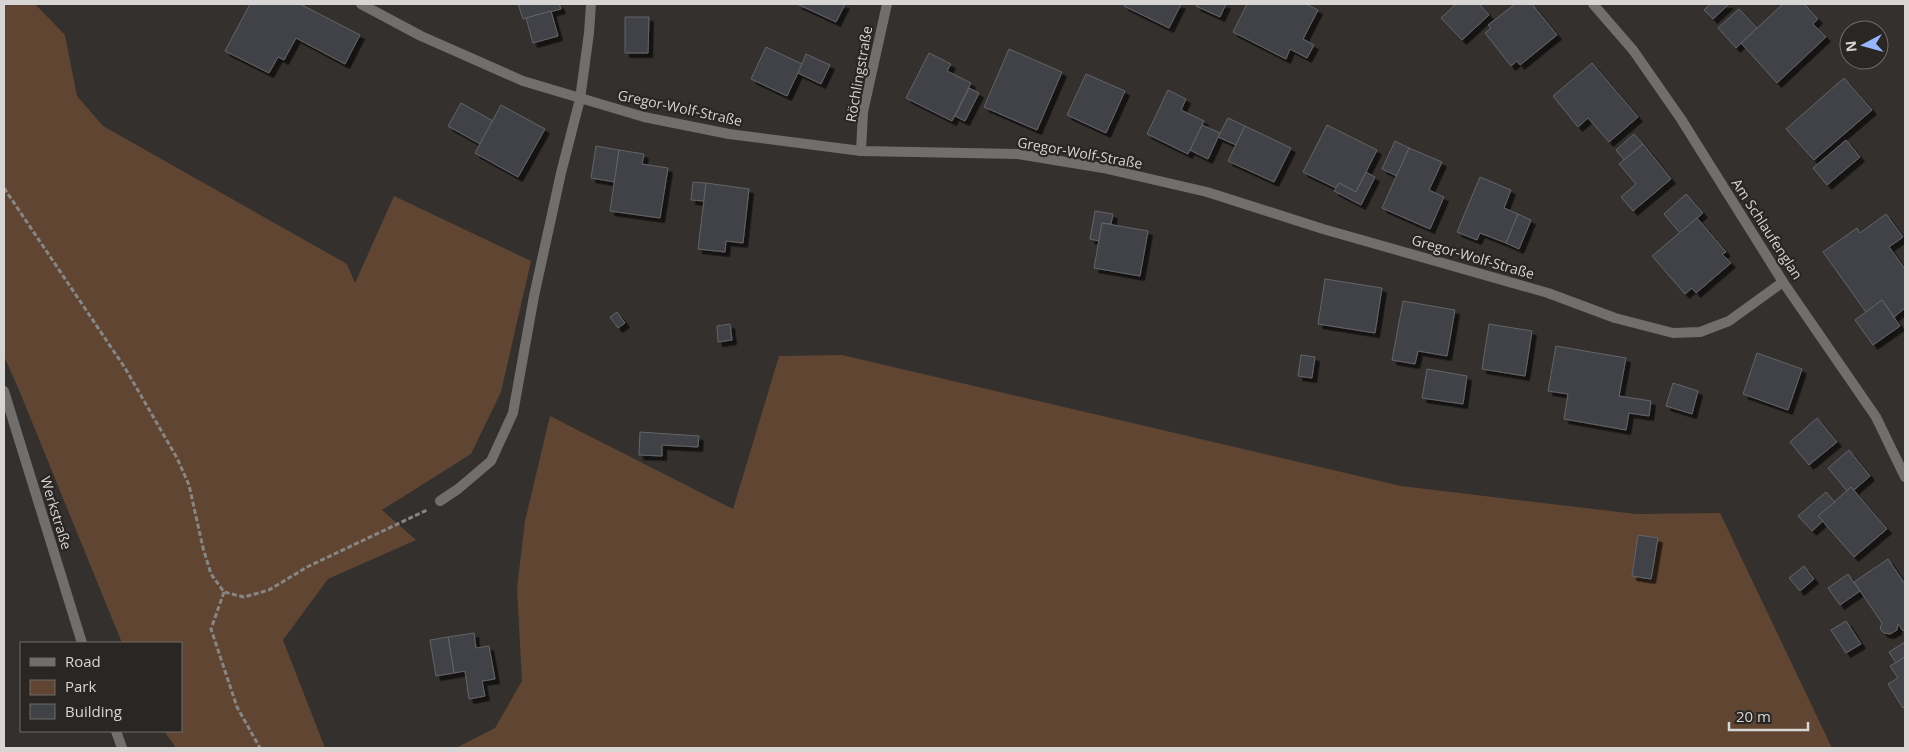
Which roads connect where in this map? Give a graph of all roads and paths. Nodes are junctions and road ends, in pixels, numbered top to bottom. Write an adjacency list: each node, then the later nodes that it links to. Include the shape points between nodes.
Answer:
1 (361, 4): 5 (street, Gregor-Wolf-Straße, via 421,36 523,81)
2 (591, 4): 5 (street)
3 (887, 4): 6 (street, Röchlingstraße, via 863,112)
4 (1593, 4): 8 (street, Am Schlaufenglan, via 1633,50 1681,119)
5 (580, 99): 6 (street, Gregor-Wolf-Straße, via 644,117 729,134); 11 (street, via 534,296 513,414 491,461)
6 (861, 151): 8 (street, Gregor-Wolf-Straße, via 1018,154 1113,170 1207,192 1673,333 1700,332 1729,321)
7 (4, 188): 12 (path, via 125,368 177,458 188,485 211,574)
8 (1784, 282): 10 (street, Am Schlaufenglan, via 1876,417)
9 (4, 391): 13 (street, Werkstraße)
10 (1905, 477)
11 (440, 501): 12 (path, via 423,513 307,567 269,590 244,597)
12 (224, 592): 16 (path, via 211,629 237,708)
13 (82, 642)
14 (116, 732): 15 (street)
15 (122, 748)
16 (260, 748)

